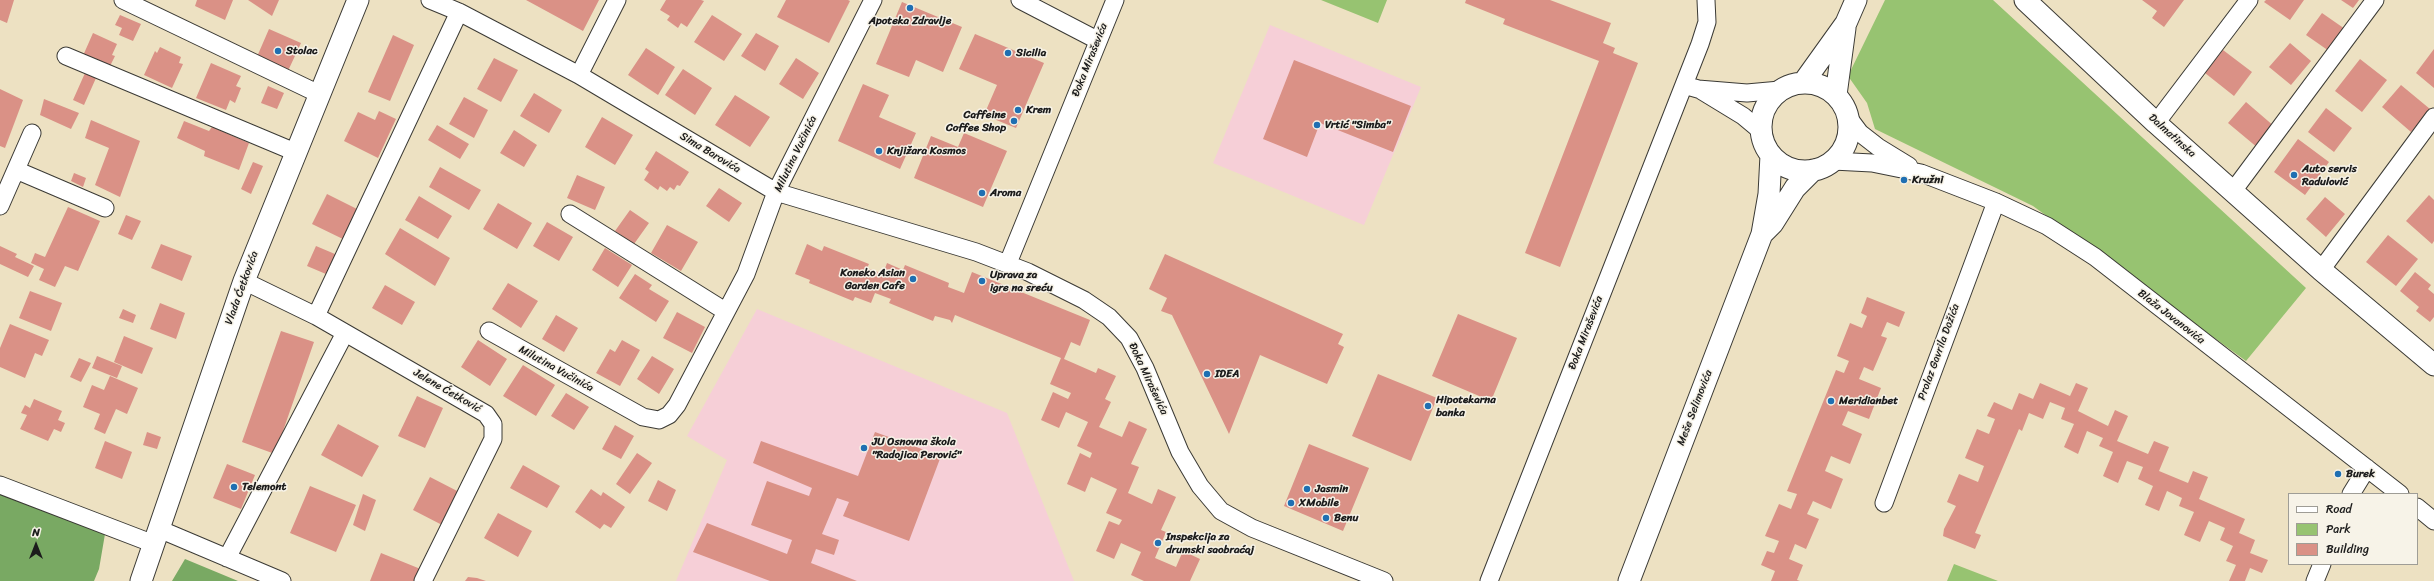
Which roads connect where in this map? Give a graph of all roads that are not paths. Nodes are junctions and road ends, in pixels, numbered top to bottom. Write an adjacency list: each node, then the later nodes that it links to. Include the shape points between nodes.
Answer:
1 (123, 0): 21 (street)
2 (358, 0): 21 (street, Vlada Ćetkovića)
3 (430, 0): 13 (street, Sima Barovića)
4 (617, 0): 17 (street)
5 (873, 0): 35 (street, Milutina Vučinića)
6 (1020, 0): 15 (street)
7 (1115, 0): 15 (street, Đoka Miraševića)
8 (1706, 0): 19 (street, Đoka Miraševića, via 1707,22)
9 (1856, 0): 14 (street)
10 (2025, 0): 25 (street, Dalmatinska)
11 (2249, 0): 25 (street)
12 (2375, 0): 34 (street)
13 (459, 12): 17 (street, Sima Barovića); 45 (street)
14 (1846, 23): 18 (street); 22 (street)
15 (1097, 40): 41 (street, Đoka Miraševića)
16 (66, 56): 28 (street)
17 (579, 75): 35 (street, Sima Barovića)
18 (1803, 83): 20 (street); 22 (street, via 1815,84)
19 (1691, 87): 20 (street, via 1747,93); 26 (street, via 1743,116); 63 (street, Đoka Miraševića)
20 (1780, 90): 26 (street, via 1765,108 1761,119)
21 (318, 94): 28 (street, Vlada Ćetkovića)
22 (1836, 95): 23 (street, via 1844,105)
23 (1848, 117): 30 (street, via 1846,143); 33 (street, Blaža Jovanovića, via 1860,132 1878,147)
24 (2434, 117): 42 (street)
25 (2156, 122): 34 (street, Dalmatinska)
26 (1761, 131): 29 (street)
27 (32, 133): 31 (street)
28 (295, 152): 43 (street, Vlada Ćetkovića)
29 (1771, 155): 32 (street, via 1790,168); 40 (street, Meše Selimovića, via 1769,194)
30 (1833, 161): 32 (street); 33 (street, Blaža Jovanovića, via 1872,163)
31 (16, 170): 37 (street); 38 (street)
32 (1812, 170): 40 (street, Meše Selimovića, via 1795,188 1773,223)
33 (1922, 173): 36 (street, Blaža Jovanovića)
34 (2233, 190): 42 (street, Dalmatinska)
35 (776, 192): 41 (street, Sima Barovića); 44 (street, Milutina Vučinića, via 746,274)
36 (1996, 202): 49 (street, Blaža Jovanovića, via 2047,226 2095,257); 53 (street, Prolaz Gavrila Dožića)
37 (0, 206)
38 (104, 208)
39 (570, 214): 44 (street)
40 (1762, 234): 64 (street, Meše Selimovića)
41 (1008, 264): 62 (street, Đoka Miraševića, via 1084,300 1109,317 1129,338 1145,368 1180,452 1200,486 1221,511 1252,528)
42 (2321, 270): 48 (street, Dalmatinska)
43 (244, 281): 45 (street, Jelene Ćetković); 56 (street, Vlada Ćetkovića)
44 (725, 310): 46 (street, Milutina Vučinića, via 677,405 669,415 659,420 643,417)
45 (316, 316): 47 (street, Jelene Ćetković)
46 (489, 331)
47 (345, 333): 57 (street); 61 (street, Jelene Ćetković, via 486,414 493,424 493,439)
48 (2431, 357)
49 (2367, 468): 51 (street); 52 (street, Blaža Jovanovića)
50 (0, 485): 56 (street)
51 (2352, 493)
52 (2399, 493)
53 (1884, 503)
54 (2418, 508): 55 (street)
55 (2434, 521)
56 (157, 536): 57 (street); 59 (street, Vlada Ćetkovića)
57 (227, 558): 60 (street)
58 (2322, 565): 65 (street)
59 (141, 581)
60 (282, 581)
61 (423, 581)
62 (1384, 581)
63 (1489, 581)
64 (1628, 581)
65 (2315, 581)

